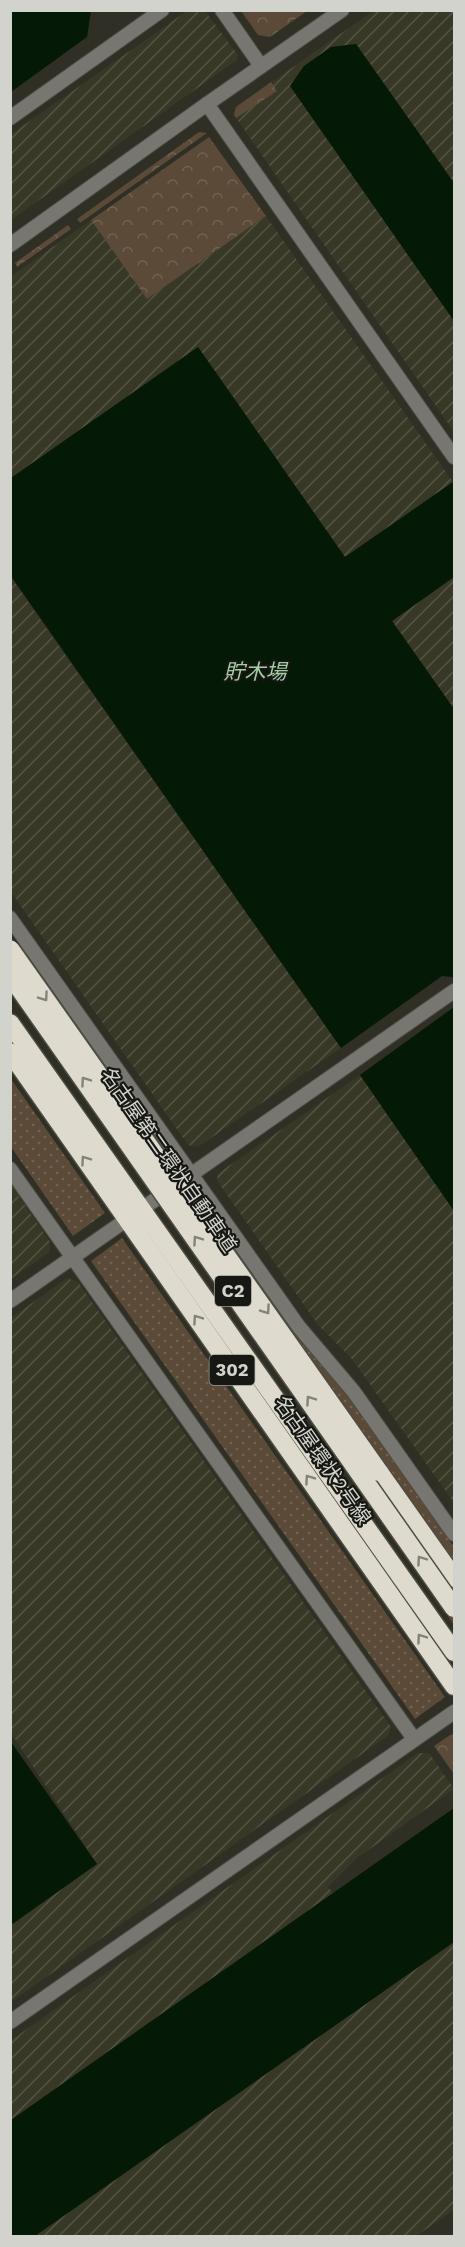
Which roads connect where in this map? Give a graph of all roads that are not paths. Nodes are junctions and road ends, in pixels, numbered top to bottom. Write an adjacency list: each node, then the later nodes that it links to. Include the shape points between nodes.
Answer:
1 (162, 10): 6 (street)
2 (222, 10): 4 (street)
3 (342, 10): 4 (street)
4 (261, 66): 5 (street)
5 (207, 104): 7 (street); 8 (street)
6 (10, 118)
7 (10, 245)
8 (454, 457)
9 (10, 918): 16 (street)
10 (10, 949): 20 (highway, 名古屋第二環状自動車道 / C2, one-way to 20, bridge)
11 (10, 975): 24 (highway, 名古屋第二環状自動車道 / C2, one-way to 11, bridge)
12 (449, 994): 16 (street)
13 (10, 1023): 17 (highway, 名古屋環状2号線 / 302)
14 (10, 1052): 17 (highway, 名古屋環状2号線 / 302, one-way to 14)
15 (10, 1169): 18 (street)
16 (190, 1174): 17 (street); 21 (street, via 299,1327 354,1392)
17 (134, 1214): 18 (street); 25 (highway, 名古屋環状2号線 / 302); 26 (highway, 名古屋環状2号線 / 302, one-way to 17)
18 (72, 1257): 19 (street); 28 (street)
19 (10, 1301)
20 (379, 1472): 22 (highway); 23 (highway)
21 (454, 1534)
22 (454, 1558)
23 (454, 1578)
24 (454, 1608)
25 (454, 1652)
26 (454, 1686)
27 (454, 1712): 28 (street)
28 (414, 1739): 29 (street)
29 (10, 2022)

